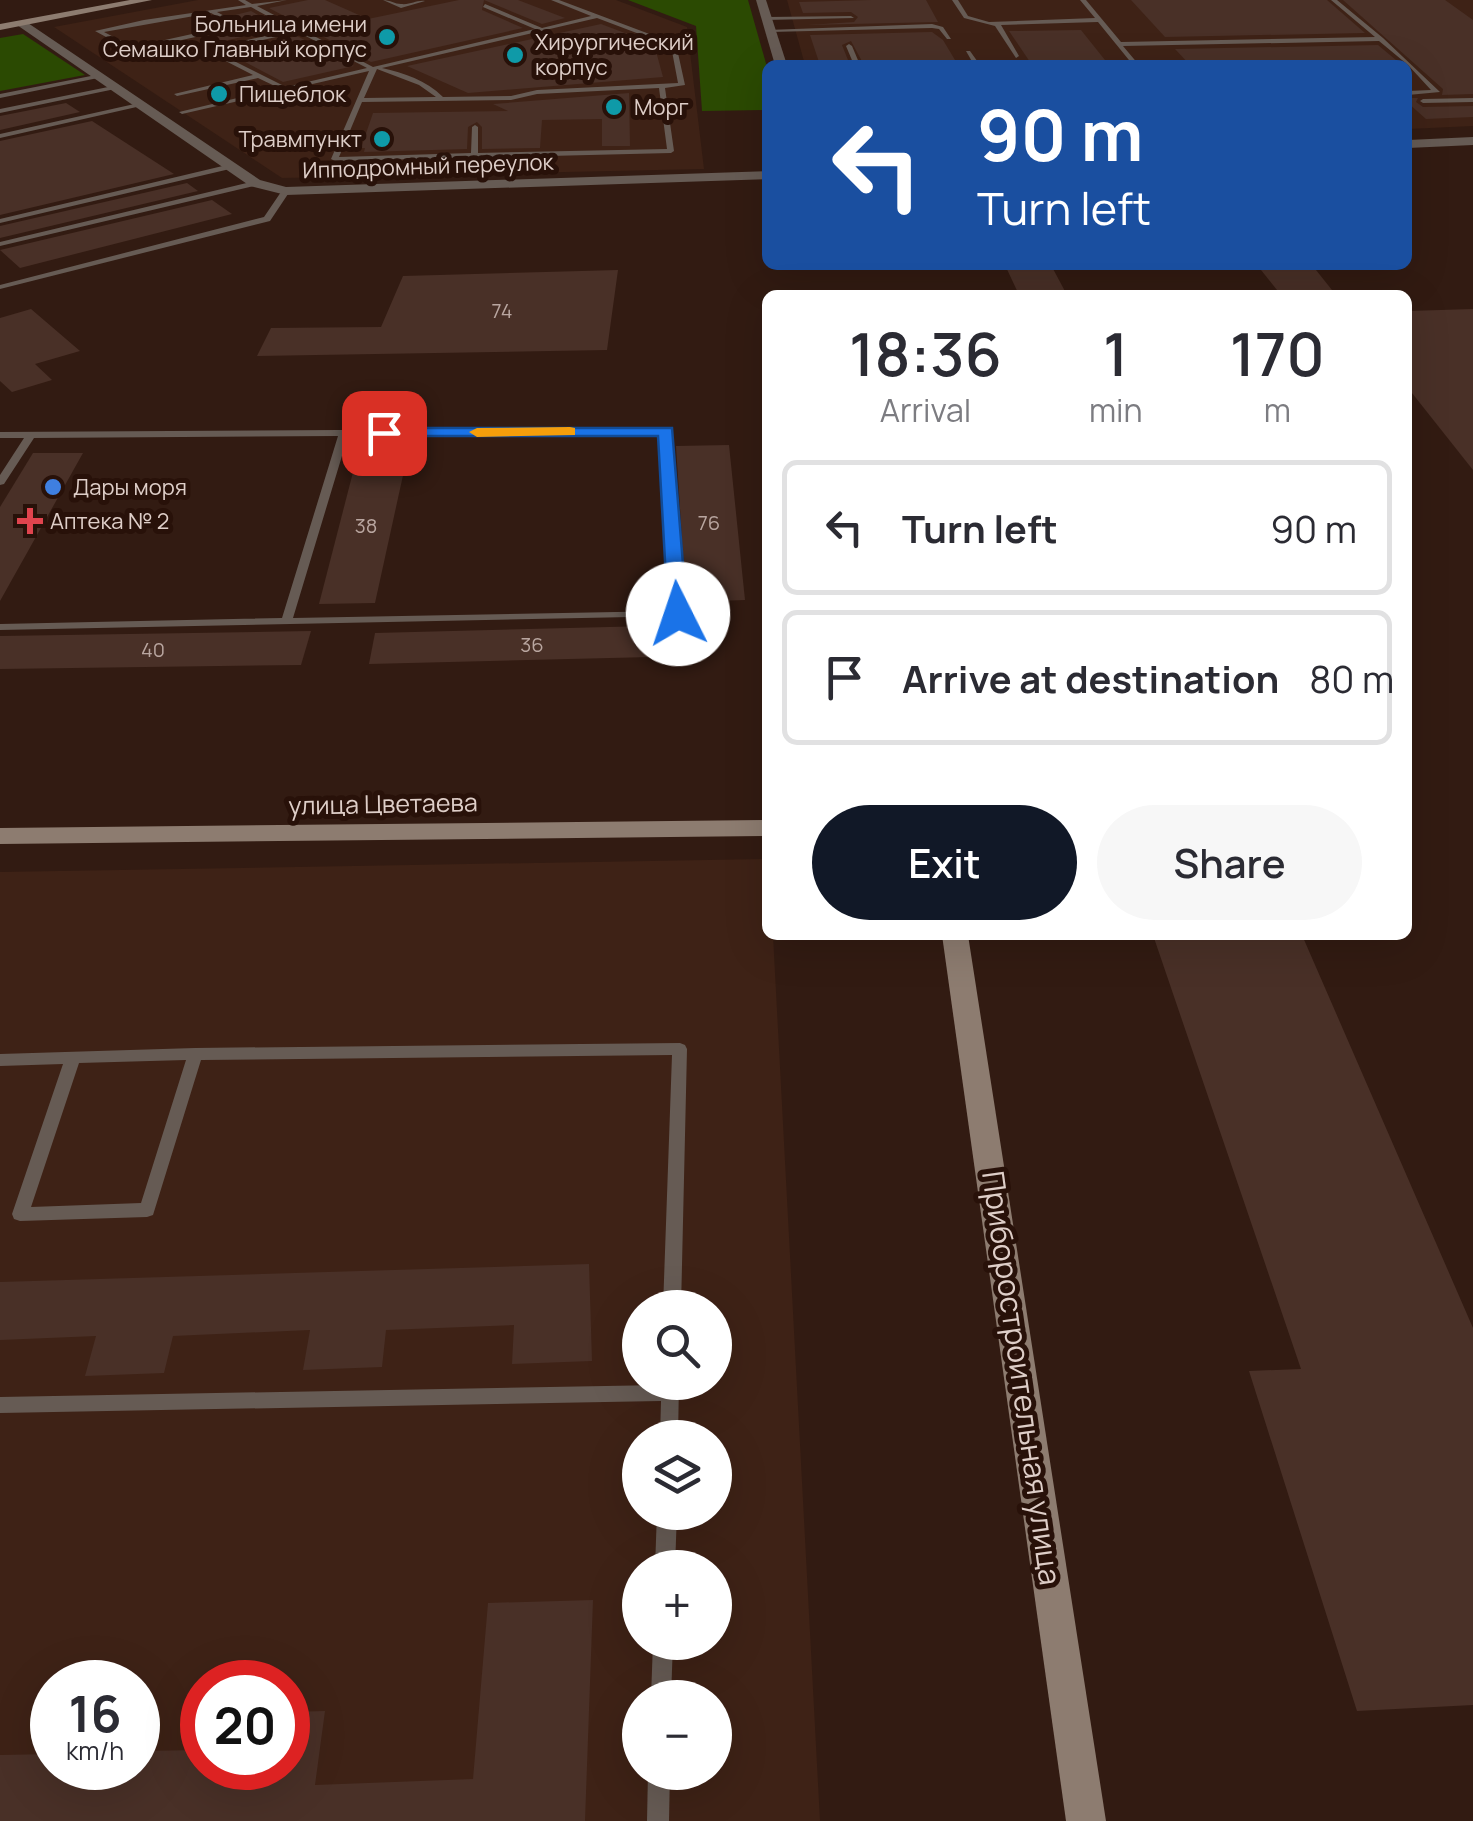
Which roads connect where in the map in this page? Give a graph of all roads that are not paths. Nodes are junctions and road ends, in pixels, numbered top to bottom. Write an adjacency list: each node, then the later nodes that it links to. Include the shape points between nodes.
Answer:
1 (100, 0): 12 (lane)
2 (147, 0): 12 (main road)
3 (241, 0): 13 (lane)
4 (284, 0): 13 (lane)
5 (386, 0): 6 (lane, via 400,6)
6 (419, 0)
7 (554, 0): 16 (lane)
8 (761, 0): 20 (street)
9 (956, 0): 21 (lane, via 966,17)
10 (1083, 0): 18 (lane)
11 (1334, 0): 26 (lane)
12 (114, 6): 19 (main road)
13 (252, 6): 15 (lane); 23 (lane)
14 (485, 6): 24 (lane)
15 (214, 13): 15 (lane, via 192,12 98,31 132,49 239,26)
16 (600, 16): 24 (lane); 41 (lane, via 674,45 682,85)
17 (852, 18): 20 (lane)
18 (1100, 20): 21 (lane); 27 (lane)
19 (21, 23): 22 (main road); 38 (street, Ипподромный переулок)
20 (768, 24): 25 (lane, via 932,26); 31 (street)
21 (997, 24): 30 (lane)
22 (0, 27)
23 (299, 30): 37 (lane); 39 (lane, via 208,50)
24 (540, 30): 37 (lane)
25 (949, 38)
26 (1381, 39): 27 (lane); 35 (lane)
27 (1119, 44): 34 (lane)
28 (849, 46): 32 (lane)
29 (968, 52): 33 (lane)
30 (1016, 56)
31 (779, 60)
32 (855, 60)
33 (974, 60)
34 (1132, 60)
35 (1404, 60)
36 (1412, 68): 43 (lane, via 1438,92)
37 (373, 69): 42 (lane); 46 (lane, via 398,73); 47 (lane)
38 (96, 76): 40 (street, Ипподромный переулок); 45 (lane)
39 (257, 76): 42 (lane); 44 (lane)
40 (113, 88): 50 (street, Ипподромный переулок); 51 (lane)
41 (662, 88): 46 (lane); 57 (lane, via 671,151)
42 (285, 89): 52 (lane)
43 (1412, 93)
44 (177, 94)
45 (0, 96)
46 (441, 99): 47 (lane)
47 (360, 100): 57 (lane, via 335,160)
48 (1473, 100): 49 (lane)
49 (1412, 102)
50 (140, 106): 54 (lane); 58 (street, Ипподромный переулок)
51 (0, 111)
52 (182, 112)
53 (475, 127): 57 (lane)
54 (0, 136)
55 (1473, 141): 56 (street)
56 (1412, 144)
57 (474, 155)
58 (230, 166): 60 (street, Ипподромный переулок); 62 (lane)
59 (762, 175): 61 (street, Ипподромный переулок)
60 (255, 183): 61 (street, Ипподромный переулок); 63 (lane)
61 (286, 191): 64 (lane, via 267,219)
62 (0, 222)
63 (0, 244)
64 (0, 286)
65 (344, 433): 67 (lane); 69 (lane); 69 (lane, via 666,431 678,614)
66 (0, 435): 67 (lane)
67 (31, 435): 68 (lane)
68 (0, 482)
69 (286, 622): 70 (lane)
70 (0, 628)
71 (762, 828): 72 (main road, улица Цветаева)
72 (0, 836)
73 (956, 940): 82 (main road, Приборостроительная улица)
74 (195, 1054): 75 (lane); 75 (lane, via 147,1210 20,1214); 77 (lane, via 680,1049)
75 (73, 1058): 76 (lane)
76 (0, 1060)
77 (673, 1290)
78 (622, 1389): 79 (lane)
79 (0, 1405)
80 (659, 1790): 81 (lane)
81 (658, 1821)
82 (1086, 1821)

